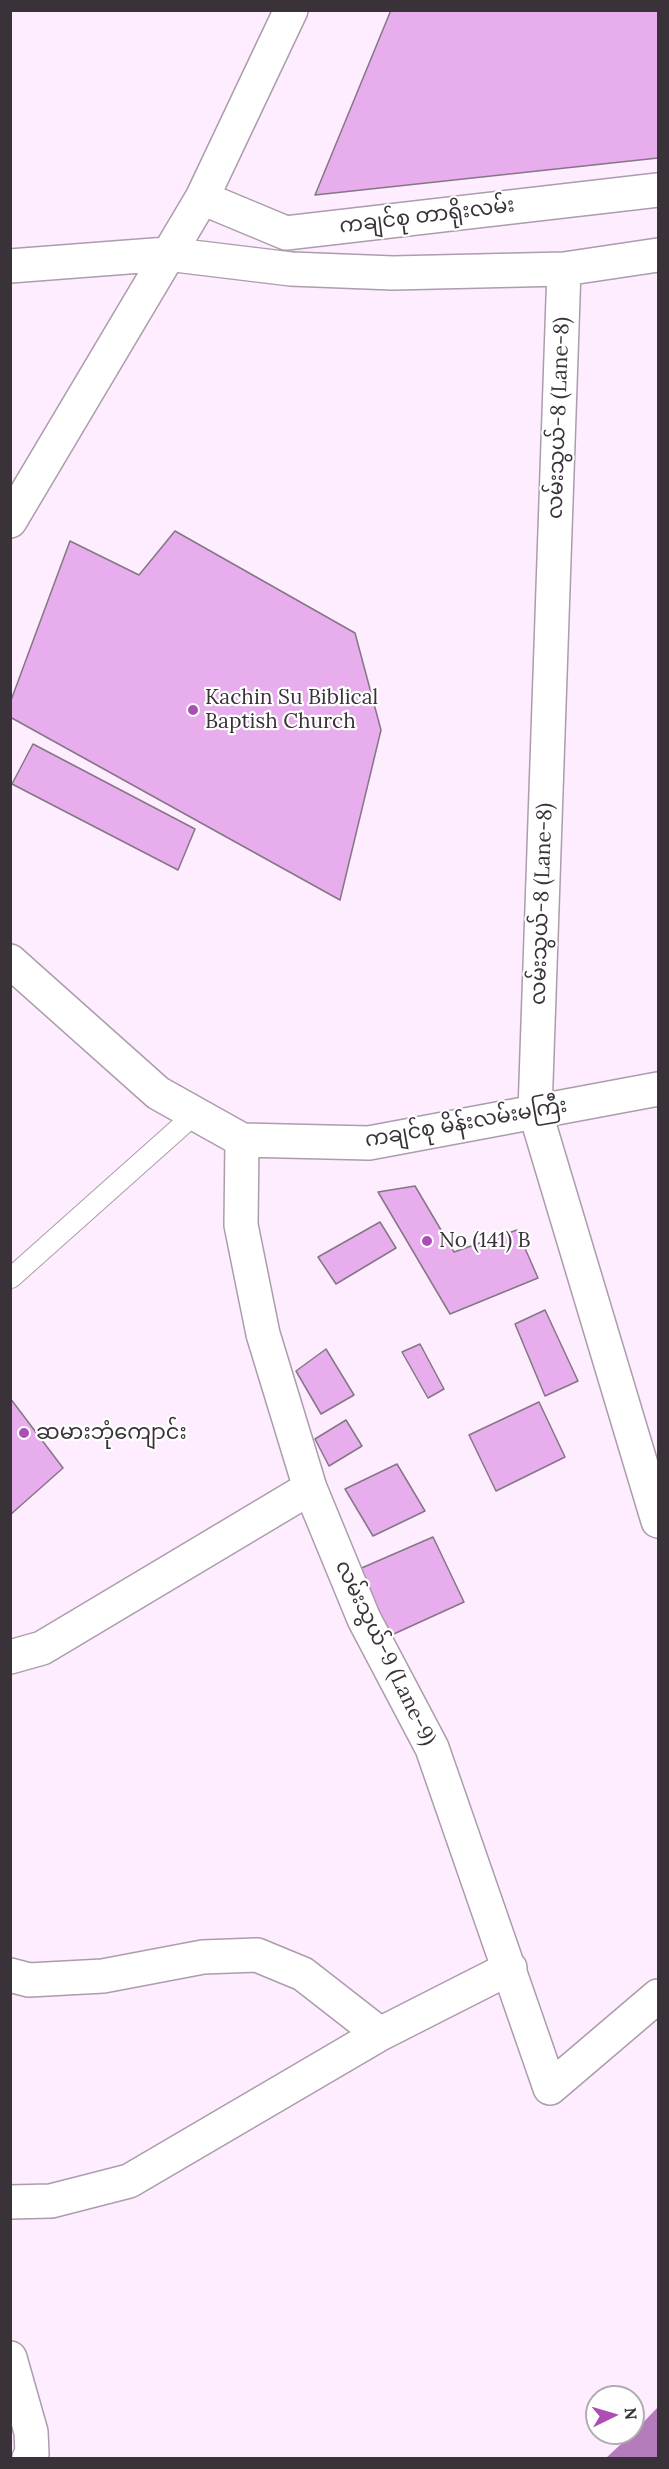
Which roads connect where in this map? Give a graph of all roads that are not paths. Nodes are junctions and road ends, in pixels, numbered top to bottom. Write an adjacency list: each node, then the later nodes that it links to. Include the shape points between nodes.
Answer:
1 (291, 10): 3 (street)
2 (658, 190): 3 (street, ကချင်စု တာရိုးလမ်း, via 286,233)
3 (202, 198): 4 (street)
4 (167, 254): 6 (street); 7 (street, via 291,269 393,273); 8 (street)
5 (658, 255): 7 (street)
6 (10, 266)
7 (564, 269): 11 (street, လမ်းသွယ်-8 (Lane-8))
8 (10, 522)
9 (10, 961): 12 (street, ကချင်စု မိန်းလမ်းမကြီး, via 158,1093)
10 (658, 1089): 11 (street, ကချင်စု မိန်းလမ်းမကြီး)
11 (535, 1111): 13 (street, ကချင်စု မိန်းလမ်းမကြီး, via 369,1143); 16 (street, လမ်းသွယ်-8 (Lane-8))
12 (195, 1114): 13 (street, ကချင်စု မိန်းလမ်းမကြီး); 14 (lane)
13 (242, 1140): 15 (street, လမ်းသွယ်-9 (Lane-9), via 241,1225 263,1334)
14 (11, 1278)
15 (310, 1488): 17 (street, via 42,1648); 18 (street, လမ်းသွယ်-9 (Lane-9), via 364,1619 432,1748)
16 (658, 1521)
17 (10, 1657)
18 (510, 1968): 20 (street, လမ်းသွယ်-9 (Lane-9), via 550,2088); 21 (street)
19 (10, 1975): 21 (street, via 29,1980 103,1976 203,1957 257,1955 303,1974)
20 (658, 1996)
21 (380, 2034): 22 (street, via 129,2181 51,2201)
22 (10, 2202)
23 (10, 2358): 24 (street, via 31,2432)
24 (29, 2458)

